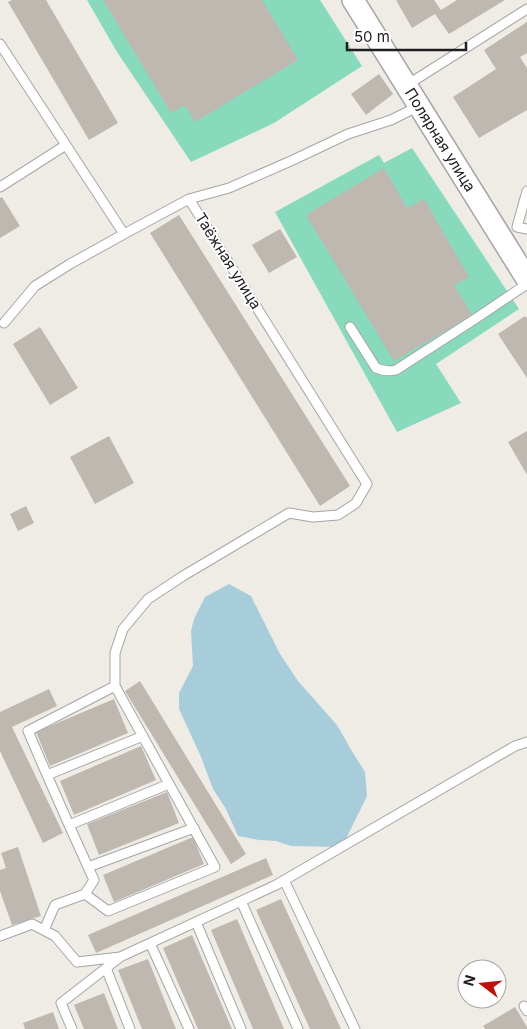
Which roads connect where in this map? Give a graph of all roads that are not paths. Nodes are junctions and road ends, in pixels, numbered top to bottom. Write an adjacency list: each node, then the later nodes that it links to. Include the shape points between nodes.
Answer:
1 (353, 0): 4 (street, Полярная улица)
2 (527, 9): 4 (lane)
3 (0, 44): 6 (lane)
4 (406, 85): 5 (street, Полярная улица)
5 (419, 106): 9 (lane, Таёжная улица, via 229,188); 11 (street, Полярная улица)
6 (66, 146): 7 (lane); 12 (lane)
7 (0, 187)
8 (527, 191): 11 (lane)
9 (189, 199): 12 (lane); 17 (lane, Таёжная улица, via 367,484 356,503 338,515 313,517 289,513 148,599 123,629 115,653)
10 (527, 229): 11 (lane)
11 (509, 233): 13 (street, Полярная улица)
12 (124, 234): 15 (lane, via 35,286)
13 (527, 280)
14 (527, 284): 16 (lane, via 396,370 376,368)
15 (4, 323)
16 (350, 326)
17 (116, 686): 18 (lane); 20 (lane, via 28,731)
18 (143, 736): 20 (lane); 21 (lane)
19 (527, 742): 25 (lane)
20 (47, 775): 22 (lane)
21 (169, 784): 22 (lane); 23 (lane)
22 (69, 824): 24 (lane)
23 (194, 828): 24 (lane); 26 (lane, via 215,867 108,911)
24 (88, 867): 26 (lane, via 94,880)
25 (284, 880): 27 (lane); 39 (lane)
26 (85, 894): 29 (lane, via 55,905)
27 (241, 901): 28 (lane); 38 (lane)
28 (196, 922): 31 (lane); 37 (lane)
29 (44, 930): 30 (lane, via 32,924); 32 (lane, via 55,936 77,962)
30 (0, 936)
31 (150, 943): 32 (lane); 36 (lane)
32 (120, 957): 33 (lane)
33 (106, 968): 34 (lane, via 61,1003); 35 (lane)
34 (72, 1029)
35 (130, 1029)
36 (189, 1029)
37 (241, 1029)
38 (298, 1029)
39 (355, 1029)

